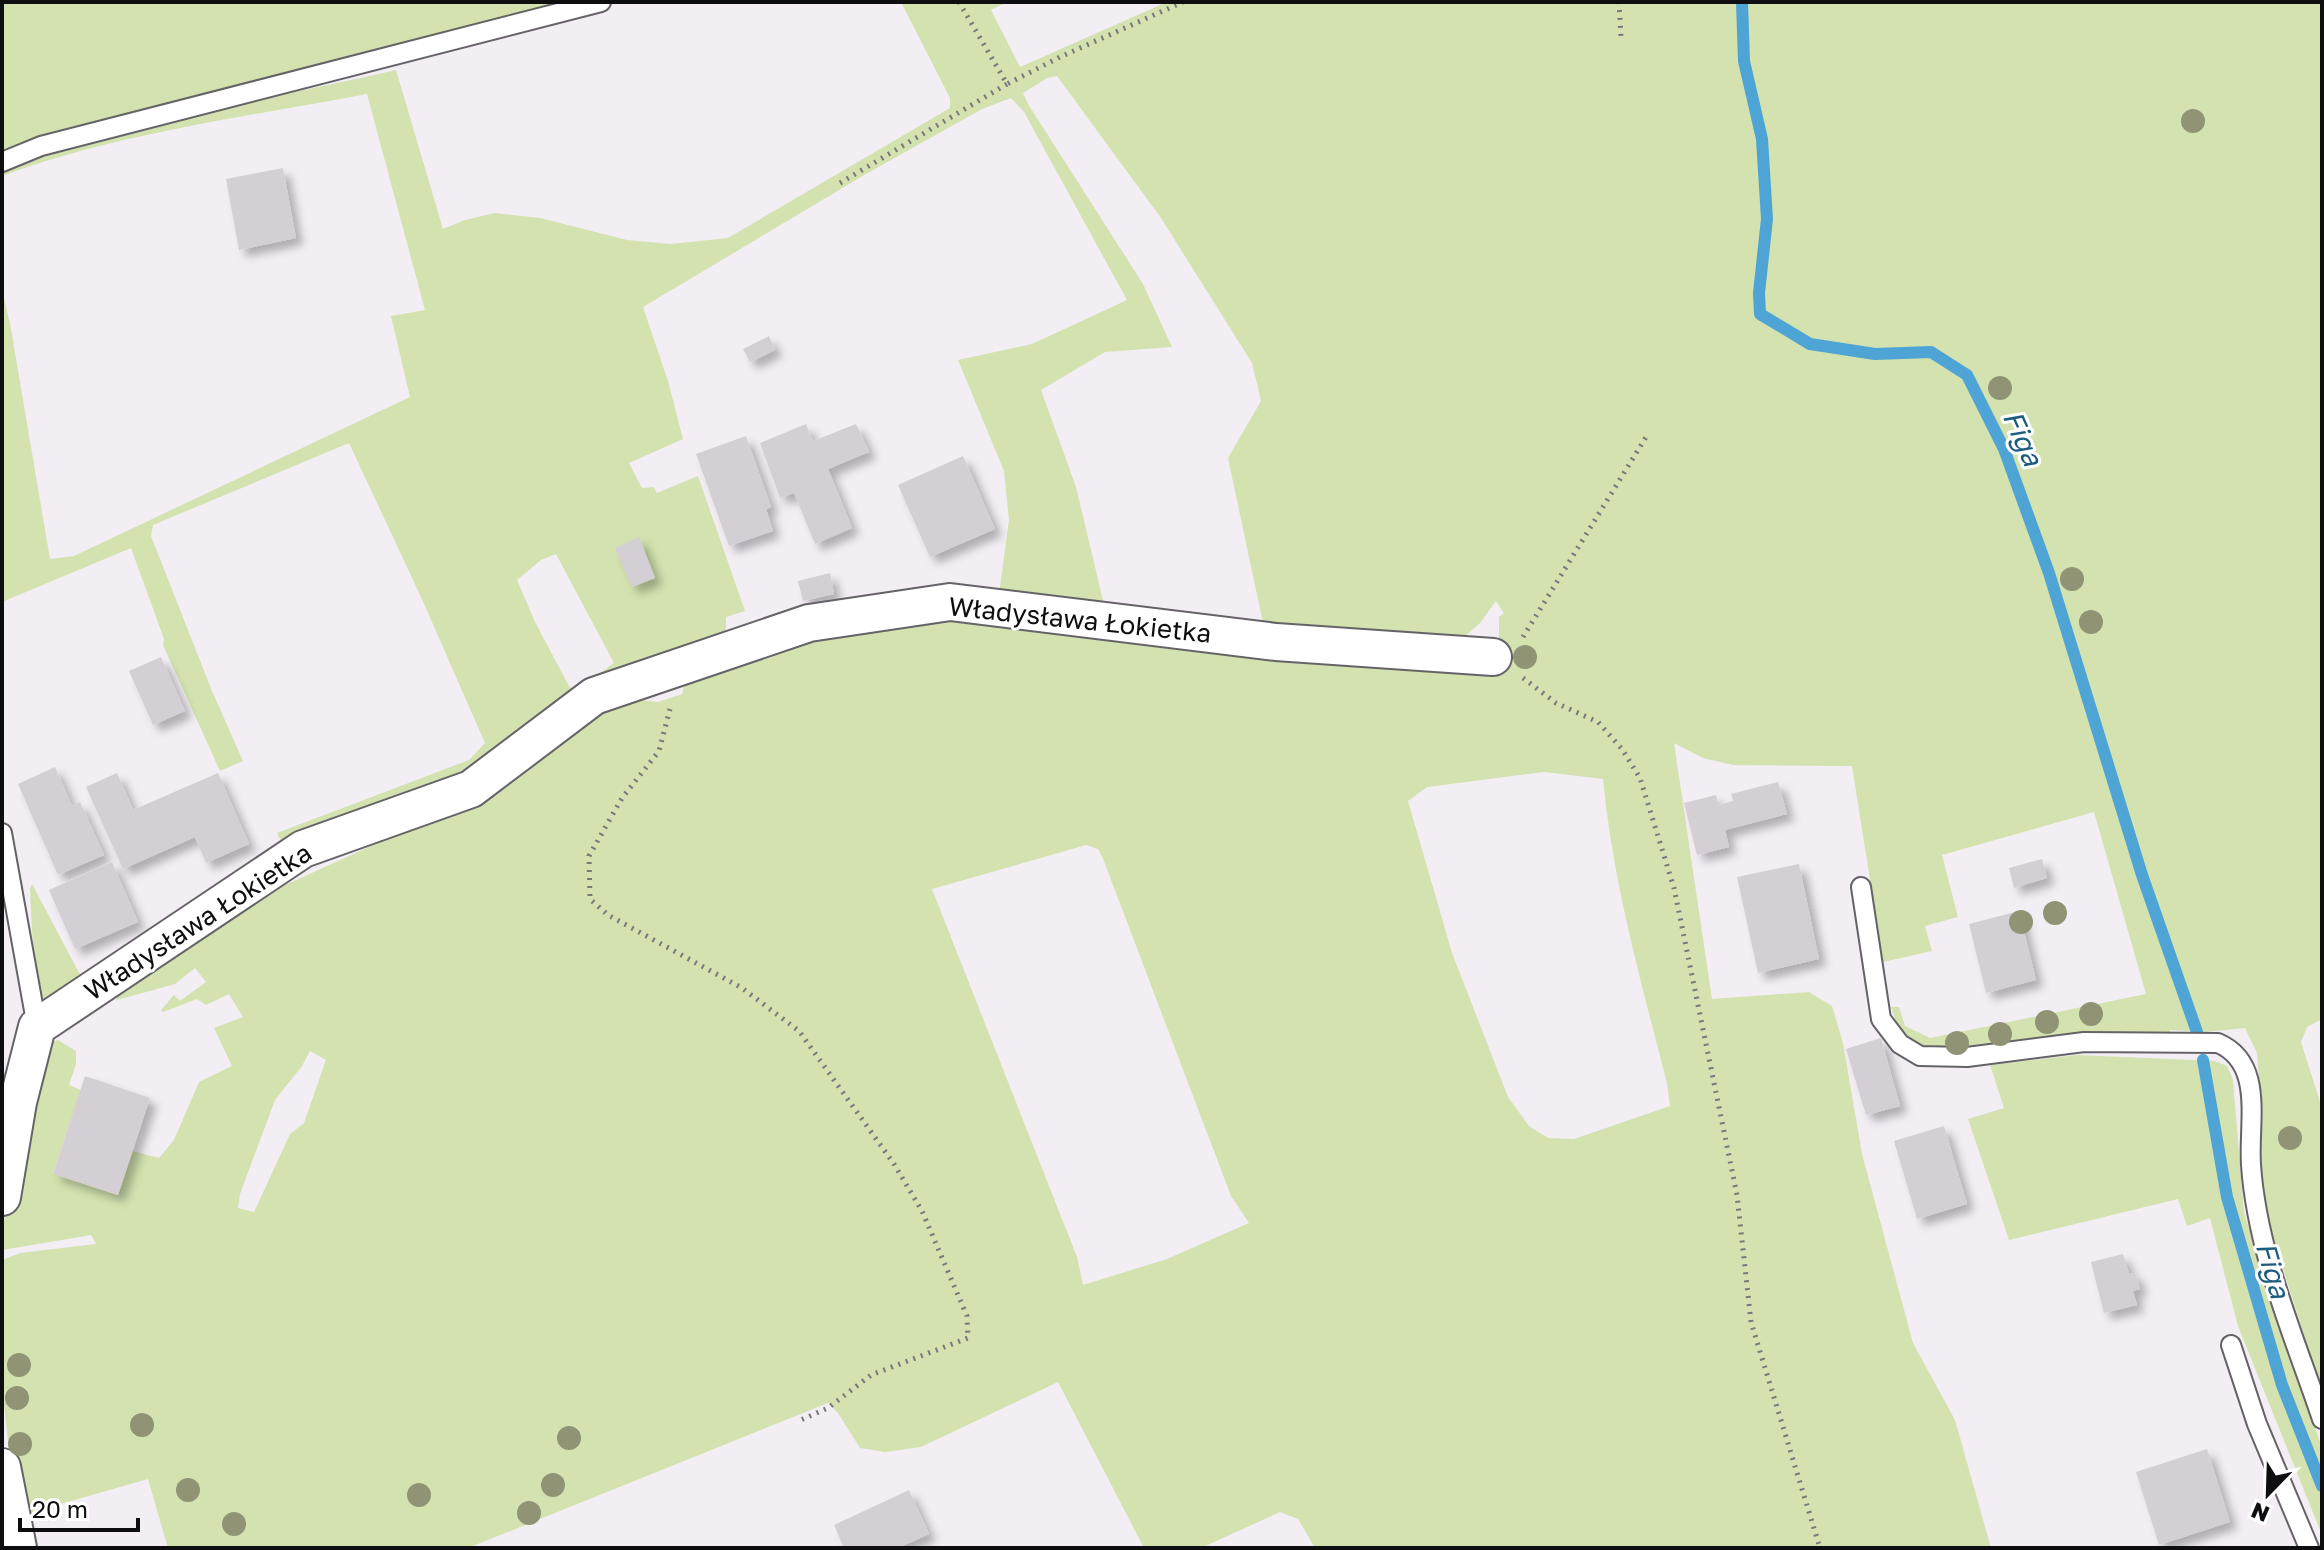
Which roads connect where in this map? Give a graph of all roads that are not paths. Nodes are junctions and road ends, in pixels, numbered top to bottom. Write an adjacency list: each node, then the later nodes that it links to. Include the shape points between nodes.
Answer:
1 (601, 2): 2 (lane, via 41,146)
2 (2, 162)
3 (1493, 657): 6 (street, Władysława Łokietka, via 1276,642 950,602 809,623 594,696 471,789 303,849)
4 (2, 833): 6 (lane)
5 (1861, 887): 9 (lane, via 1881,1019 1900,1044 1920,1056 1967,1057 2084,1042 2218,1043 2243,1063 2250,1078 2258,1226)
6 (37, 1027): 7 (street)
7 (2, 1197)
8 (2231, 1345): 12 (lane, via 2257,1424)
9 (2322, 1419)
10 (2, 1467): 11 (street)
11 (18, 1548)
12 (2309, 1548)

